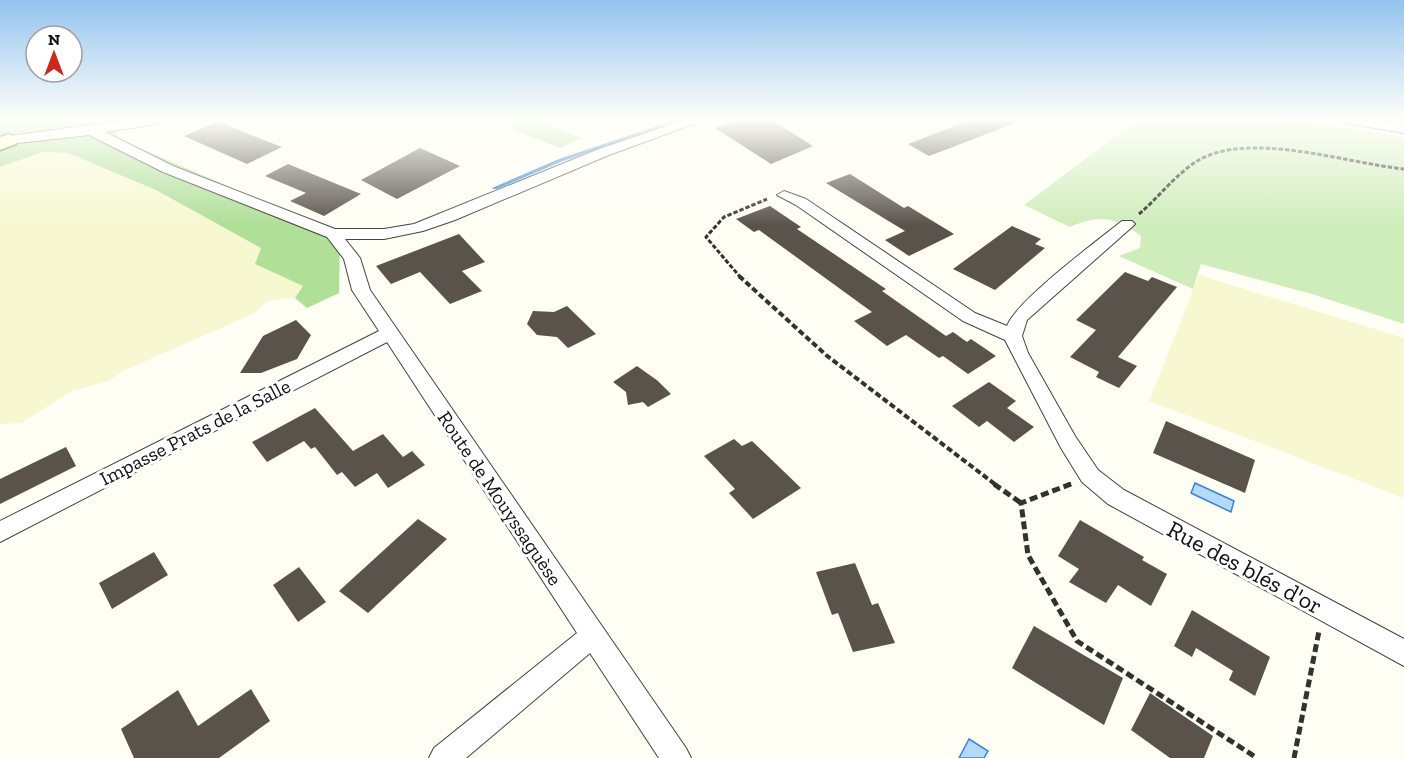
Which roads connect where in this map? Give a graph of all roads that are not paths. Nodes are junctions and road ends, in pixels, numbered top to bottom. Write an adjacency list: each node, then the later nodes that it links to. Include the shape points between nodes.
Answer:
1 (139, 154): 5 (street)
2 (598, 154): 6 (street, via 450,217)
3 (784, 195): 9 (street, via 801,202 969,317)
4 (1127, 224): 9 (street, via 1019,318)
5 (333, 234): 6 (street); 7 (street, Route de Mouyssaguèse)
6 (384, 234): 7 (street)
7 (352, 258): 8 (street, Route de Mouyssaguèse, via 361,290)
8 (390, 333): 10 (street, Impasse Prats de la Salle); 11 (street, Route de Mouyssaguèse)
9 (1013, 336): 12 (street, Rue des blés d'or, via 1090,476 1116,497)
10 (0, 532)
11 (592, 637): 13 (street); 14 (street, Route de Mouyssaguèse)
12 (1404, 653)
13 (444, 758)
14 (676, 758)

